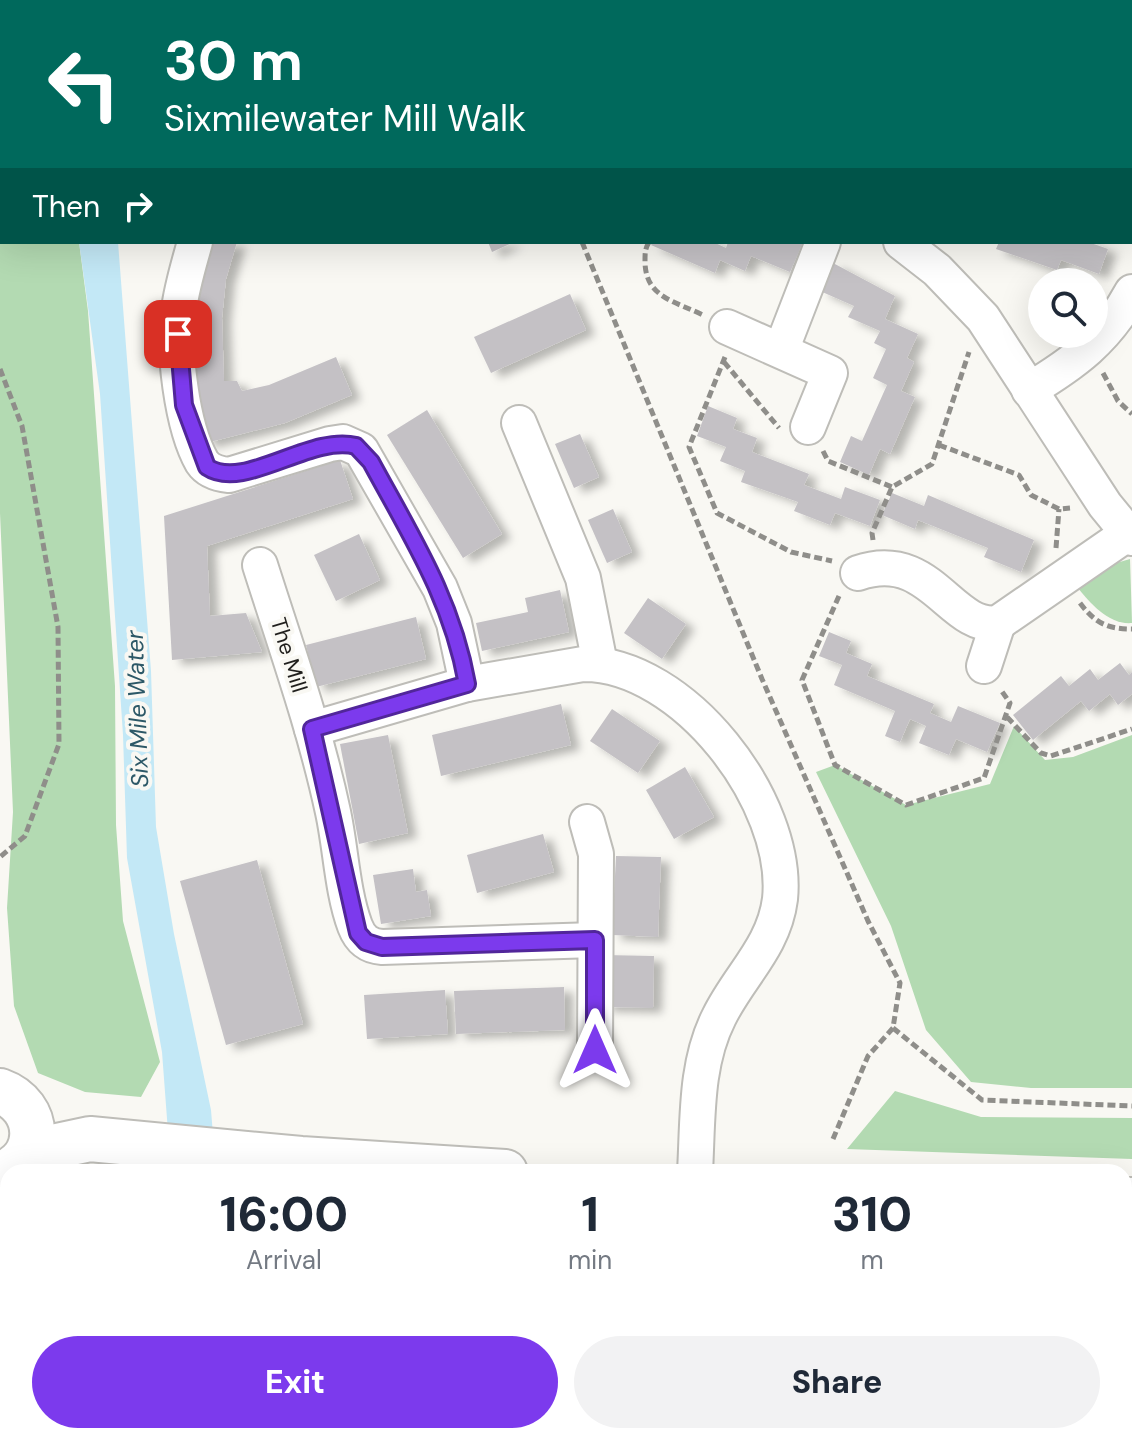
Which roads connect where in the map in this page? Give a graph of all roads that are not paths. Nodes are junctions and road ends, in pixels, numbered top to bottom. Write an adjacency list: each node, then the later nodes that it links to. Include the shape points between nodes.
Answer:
1 (195, 244): 16 (street, via 178,311 179,358 184,405 202,461 229,475 330,444 343,442 361,450 440,588 454,623)
2 (822, 244): 6 (street)
3 (904, 244): 7 (street, via 983,318)
4 (1132, 292): 7 (street, via 1090,350)
5 (727, 327): 6 (street)
6 (782, 348): 9 (street, via 830,373)
7 (1029, 390): 10 (street)
8 (519, 423): 14 (street, via 583,578)
9 (808, 427)
10 (1130, 536): 13 (street)
11 (260, 565): 17 (street, The Mill)
12 (868, 570): 13 (street, via 932,585 979,624)
13 (998, 623): 15 (street)
14 (600, 664): 16 (street); 24 (street, via 665,690 704,724 750,785 778,856 780,898 774,924 761,954 719,1017 705,1055)
15 (984, 666)
16 (467, 684): 17 (street)
17 (312, 729): 19 (street, The Mill, via 358,933 366,942 382,947)
18 (587, 822): 19 (street, via 596,854)
19 (595, 940): 20 (street)
20 (595, 1050)
21 (13, 1136): 22 (main road); 23 (main road)
22 (8, 1164)
23 (379, 1164)
24 (696, 1164)

